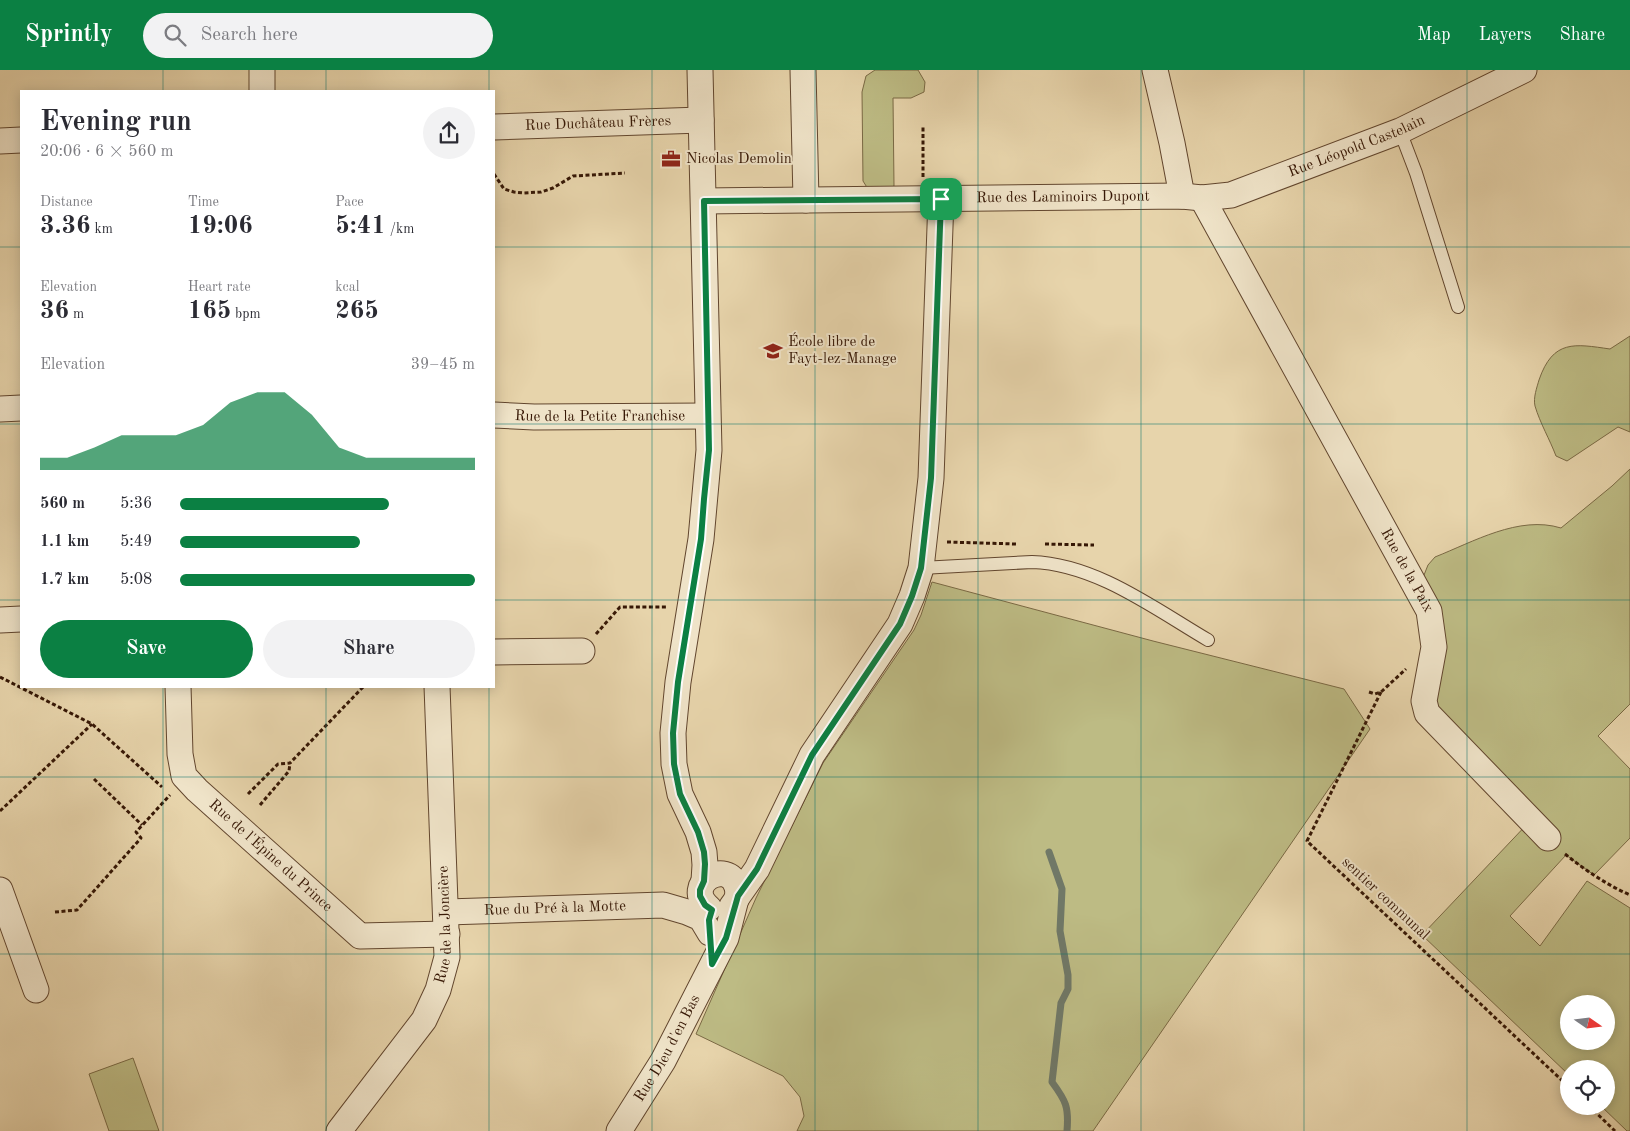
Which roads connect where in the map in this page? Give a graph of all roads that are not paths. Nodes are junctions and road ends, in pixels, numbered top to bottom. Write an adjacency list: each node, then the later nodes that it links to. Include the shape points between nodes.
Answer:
1 (262, 70): 6 (street)
2 (700, 70): 7 (street)
3 (803, 70): 14 (street)
4 (1155, 70): 12 (street, Rue de la Paix, via 1172,143)
5 (1524, 70): 9 (street, Rue Léopold Castelain)
6 (262, 90)
7 (701, 120): 8 (street, Rue Duchâteau Frères); 15 (street)
8 (495, 127)
9 (1400, 132): 12 (street, Rue Léopold Castelain, via 1231,194); 16 (lane, via 1416,172)
10 (0, 140): 11 (street)
11 (20, 140)
12 (1192, 197): 13 (street, Rue des Laminoirs Dupont); 29 (street, Rue de la Paix, via 1429,611 1434,647 1424,701 1427,713)
13 (932, 199): 14 (street, Rue des Laminoirs Dupont); 21 (street, via 931,478)
14 (806, 200): 15 (street, Rue des Laminoirs Dupont)
15 (704, 201): 20 (street)
16 (1458, 307)
17 (20, 408): 18 (street)
18 (0, 409)
19 (495, 415): 20 (street, Rue de la Petite Franchise)
20 (707, 416): 32 (street, via 709,450 701,539 673,733 674,764 680,794 698,832)
21 (921, 568): 24 (lane, via 1032,562 1065,566 1092,574 1120,588); 30 (street, via 900,624 812,755)
22 (20, 619): 23 (street)
23 (0, 620)
24 (1208, 640)
25 (582, 651): 26 (street)
26 (495, 652)
27 (178, 688): 33 (street, Rue de l'Épine du Prince, via 180,754 184,776 360,936)
28 (437, 688): 33 (street, Rue de la Joncière)
29 (1548, 838)
30 (766, 849): 32 (street, via 757,869); 32 (street, via 750,860 738,861)
31 (0, 890): 35 (street)
32 (714, 896): 33 (street, Rue du Pré à la Motte, via 663,905); 34 (street); 34 (street, Rue Dieu d'en Bas, via 726,938)
33 (447, 923): 36 (street, Rue de la Joncière, via 447,957 438,990 424,1020)
34 (712, 964): 37 (street, Rue Dieu d'en Bas, via 663,1061)
35 (36, 990)
36 (339, 1131)
37 (619, 1131)

